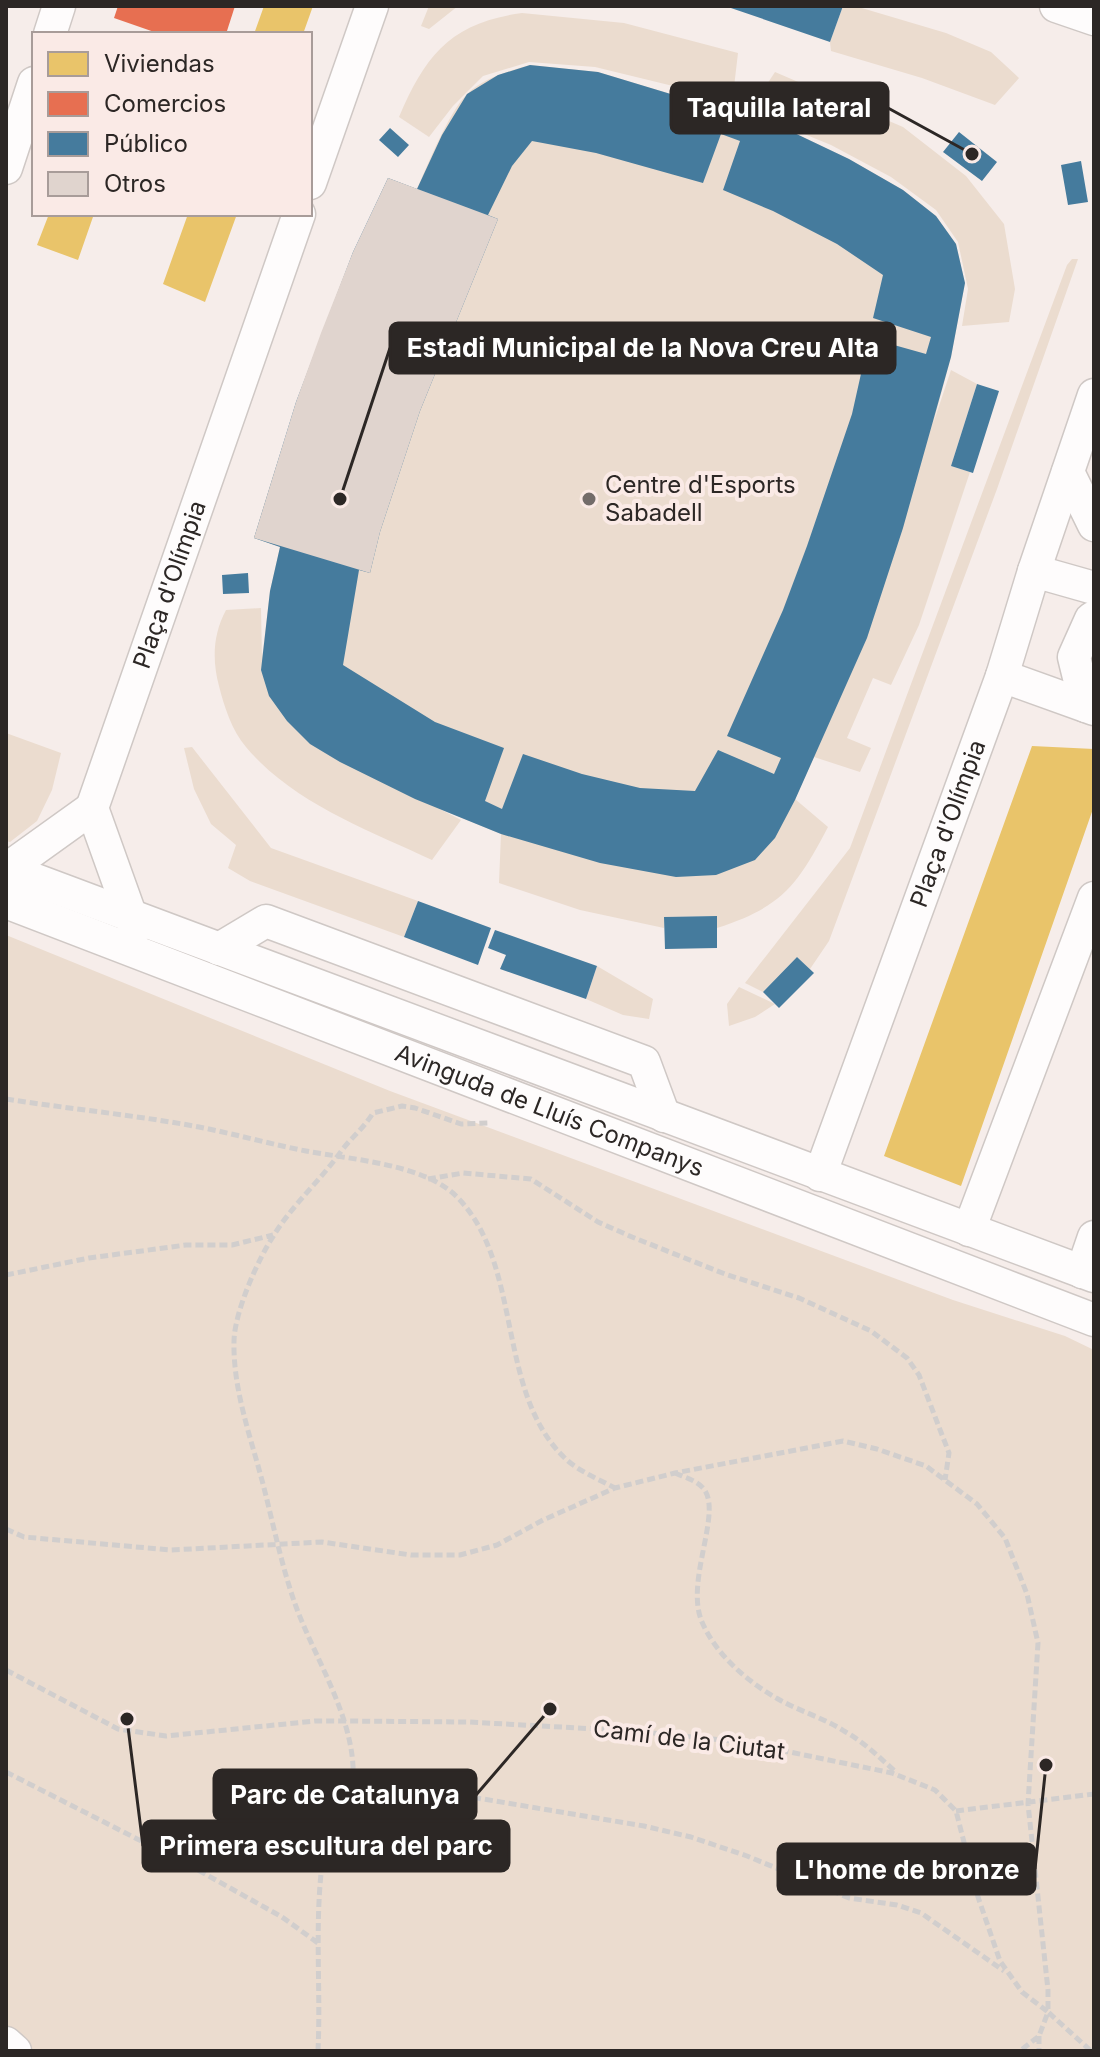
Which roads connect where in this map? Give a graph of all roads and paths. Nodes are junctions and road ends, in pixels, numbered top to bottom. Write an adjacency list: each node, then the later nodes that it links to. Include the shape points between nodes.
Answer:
1 (59, 6): 5 (street)
2 (372, 6): 8 (street)
3 (1056, 6): 4 (street)
4 (1094, 19)
5 (51, 32)
6 (32, 89): 7 (street)
7 (6, 168)
8 (312, 177)
9 (298, 216): 18 (street, Plaça d'Olímpia)
10 (1094, 395): 11 (street, Plaça d'Olímpia)
11 (1068, 472): 12 (street); 13 (street, Plaça d'Olímpia)
12 (1094, 525)
13 (1034, 571): 14 (street); 16 (street, Plaça d'Olímpia)
14 (1094, 588)
15 (1094, 617): 17 (street, via 1074,657)
16 (1002, 676): 17 (street); 29 (street, Plaça d'Olímpia)
17 (1090, 707)
18 (92, 808): 19 (street); 22 (street)
19 (6, 869): 22 (street, Avinguda de Lluís Companys)
20 (1094, 898): 32 (street)
21 (6, 902): 24 (street, Avinguda de Lluís Companys)
22 (131, 916): 23 (street, Avinguda de Lluís Companys); 24 (street)
23 (219, 949): 26 (street, Avinguda de Lluís Companys); 26 (street, via 266,921 644,1062)
24 (145, 957): 31 (street, Avinguda de Lluís Companys)
25 (6, 1099): 28 (path, via 196,1127)
26 (664, 1116): 29 (street, Avinguda de Lluís Companys)
27 (497, 1122): 28 (path, via 461,1124 415,1108 386,1108 373,1113)
28 (339, 1157): 30 (path); 33 (path)
29 (820, 1175): 31 (street); 32 (street, Avinguda de Lluís Companys)
30 (427, 1179): 39 (path, via 463,1173 531,1179 609,1227 799,1298 871,1331 892,1344 919,1375 949,1453); 40 (path, via 454,1194 485,1240 539,1427 570,1463)
31 (744, 1188): 37 (street, Avinguda de Lluís Companys)
32 (969, 1230): 35 (street, Avinguda de Lluís Companys)
33 (274, 1234): 36 (path, via 232,1245 186,1245); 42 (path, via 257,1264 234,1339 240,1390)
34 (1094, 1237): 35 (street)
35 (1088, 1274)
36 (6, 1275)
37 (1094, 1320)
38 (675, 1473): 39 (path, via 843,1441 926,1466); 40 (path); 46 (path, via 696,1482 709,1498 695,1594 715,1647 766,1691 844,1731)
39 (945, 1480): 48 (path, via 977,1504 1005,1538 1027,1594 1038,1643)
40 (615, 1488): 42 (path, via 497,1545 460,1555 411,1555 322,1542)
41 (6, 1529): 42 (path, via 24,1537 171,1550)
42 (278, 1544): 44 (path, via 294,1601)
43 (6, 1670): 44 (path, Camí de la Ciutat, via 136,1734)
44 (343, 1721): 46 (path, Camí de la Ciutat, via 634,1731 741,1742); 49 (path, via 353,1767)
45 (6, 1772): 51 (path, via 198,1870)
46 (900, 1776): 50 (path, Camí de la Ciutat, via 935,1790)
47 (1094, 1794): 48 (path)
48 (1028, 1802): 50 (path); 53 (path)
49 (342, 1803): 51 (path, via 323,1855); 52 (path, via 429,1793 471,1797 691,1837 849,1898 921,1913)
50 (956, 1811): 52 (path, via 978,1897)
51 (318, 1943): 57 (path)
52 (1008, 1974): 53 (path)
53 (1048, 2012): 54 (path); 60 (path)
54 (1039, 2036): 58 (path); 59 (path)
55 (6, 2043): 56 (street)
56 (15, 2051)
57 (318, 2051)
58 (1020, 2051)
59 (1039, 2051)
60 (1091, 2051)

